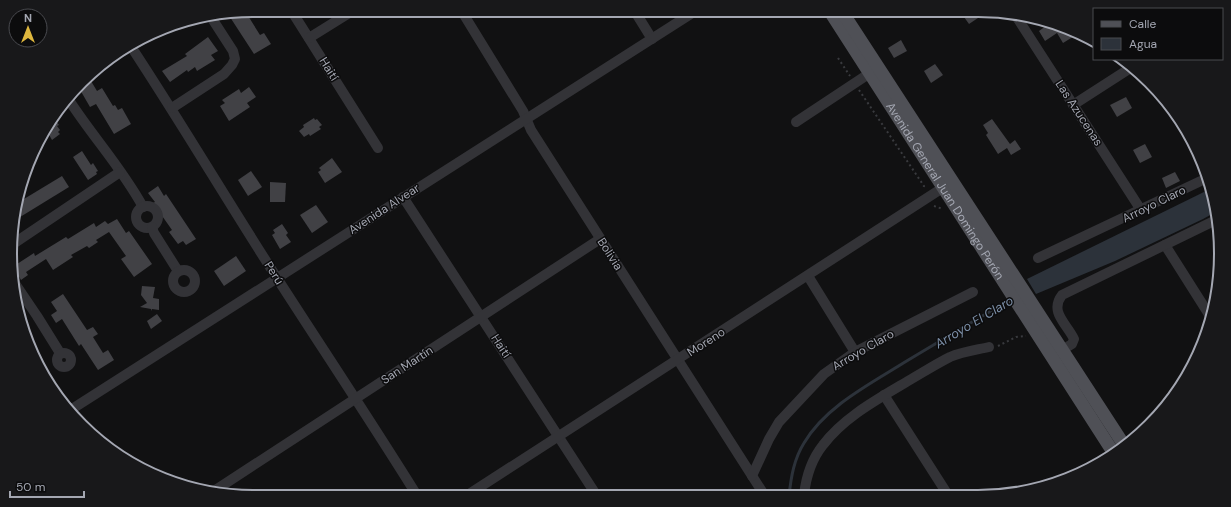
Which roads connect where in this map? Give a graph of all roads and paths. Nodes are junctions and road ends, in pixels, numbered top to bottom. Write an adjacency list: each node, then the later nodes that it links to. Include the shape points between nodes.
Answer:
1 (296, 17): 10 (street, Haití)
2 (343, 17): 10 (street)
3 (465, 17): 20 (street, Bolivia)
4 (638, 17): 11 (street)
5 (686, 17): 11 (street, Avenida Alvear)
6 (834, 17): 15 (main road, Avenida General Juan Domingo Perón)
7 (845, 17): 40 (main road, Avenida General Juan Domingo Perón)
8 (213, 21): 19 (street, via 233,51 235,59 224,74)
9 (1019, 21): 18 (street, Las Azucenas)
10 (310, 38): 22 (street, Haití)
11 (652, 39): 20 (street, Avenida Alvear)
12 (133, 50): 19 (street, Perú)
13 (838, 58): 16 (path)
14 (1126, 71): 18 (street)
15 (870, 73): 16 (street); 25 (main road, Avenida General Juan Domingo Perón)
16 (854, 83): 21 (street); 27 (path, via 924,186 922,193)
17 (71, 104): 23 (street)
18 (1073, 105): 30 (street, Las Azucenas)
19 (172, 108): 39 (street, Perú)
20 (526, 118): 26 (street, Avenida Alvear); 33 (street, Bolivia)
21 (796, 122)
22 (378, 148)
23 (120, 172): 28 (street); 34 (street)
24 (1202, 180): 30 (street, Arroyo Claro)
25 (944, 187): 27 (street, Moreno); 40 (main road, Avenida General Juan Domingo Perón)
26 (403, 197): 39 (street, Avenida Alvear); 45 (street, Haití)
27 (927, 199): 29 (path, via 933,206); 38 (street, Moreno)
28 (142, 207): 32 (street, via 136,216 138,223 144,228); 32 (street, via 149,206 157,212 158,219)
29 (945, 209)
30 (1141, 210): 36 (street, Arroyo Claro)
31 (1212, 222): 35 (street)
32 (152, 227): 37 (street)
33 (600, 239): 45 (street, San Martín); 51 (street, Bolivia)
34 (18, 241)
35 (1165, 245): 44 (street); 48 (street, via 1062,295 1057,301 1057,307 1060,318 1074,339 1072,344)
36 (1038, 258)
37 (178, 272)
38 (808, 276): 49 (street); 51 (street, Moreno)
39 (277, 278): 53 (street, Perú); 54 (street, Avenida Alvear)
40 (1008, 278): 43 (main road, Avenida General Juan Domingo Perón)
41 (20, 291): 50 (street)
42 (973, 292): 49 (street, Arroyo Claro)
43 (1026, 307): 48 (main road, Avenida General Juan Domingo Perón); 57 (main road, Avenida General Juan Domingo Perón)
44 (1207, 311)
45 (482, 317): 53 (street, San Martín); 55 (street, Haití)
46 (1027, 336): 47 (path, via 1016,337)
47 (989, 348): 52 (street, via 952,356)
48 (1062, 350): 56 (main road, Avenida General Juan Domingo Perón)
49 (855, 352): 58 (street, Arroyo Claro, via 824,374 779,422)
50 (60, 353)
51 (678, 360): 55 (street, Moreno); 58 (street, Bolivia)
52 (884, 395): 64 (street, via 852,417 822,445 806,478); 65 (street)
53 (356, 399): 59 (street, San Martín); 60 (street, Perú)
54 (75, 407)
55 (560, 437): 61 (street, Moreno); 62 (street, Haití)
56 (1121, 441)
57 (1111, 449)
58 (752, 476): 63 (street, Bolivia)
59 (218, 487)
60 (414, 490)
61 (476, 490)
62 (593, 490)
63 (761, 490)
64 (805, 490)
65 (945, 490)

